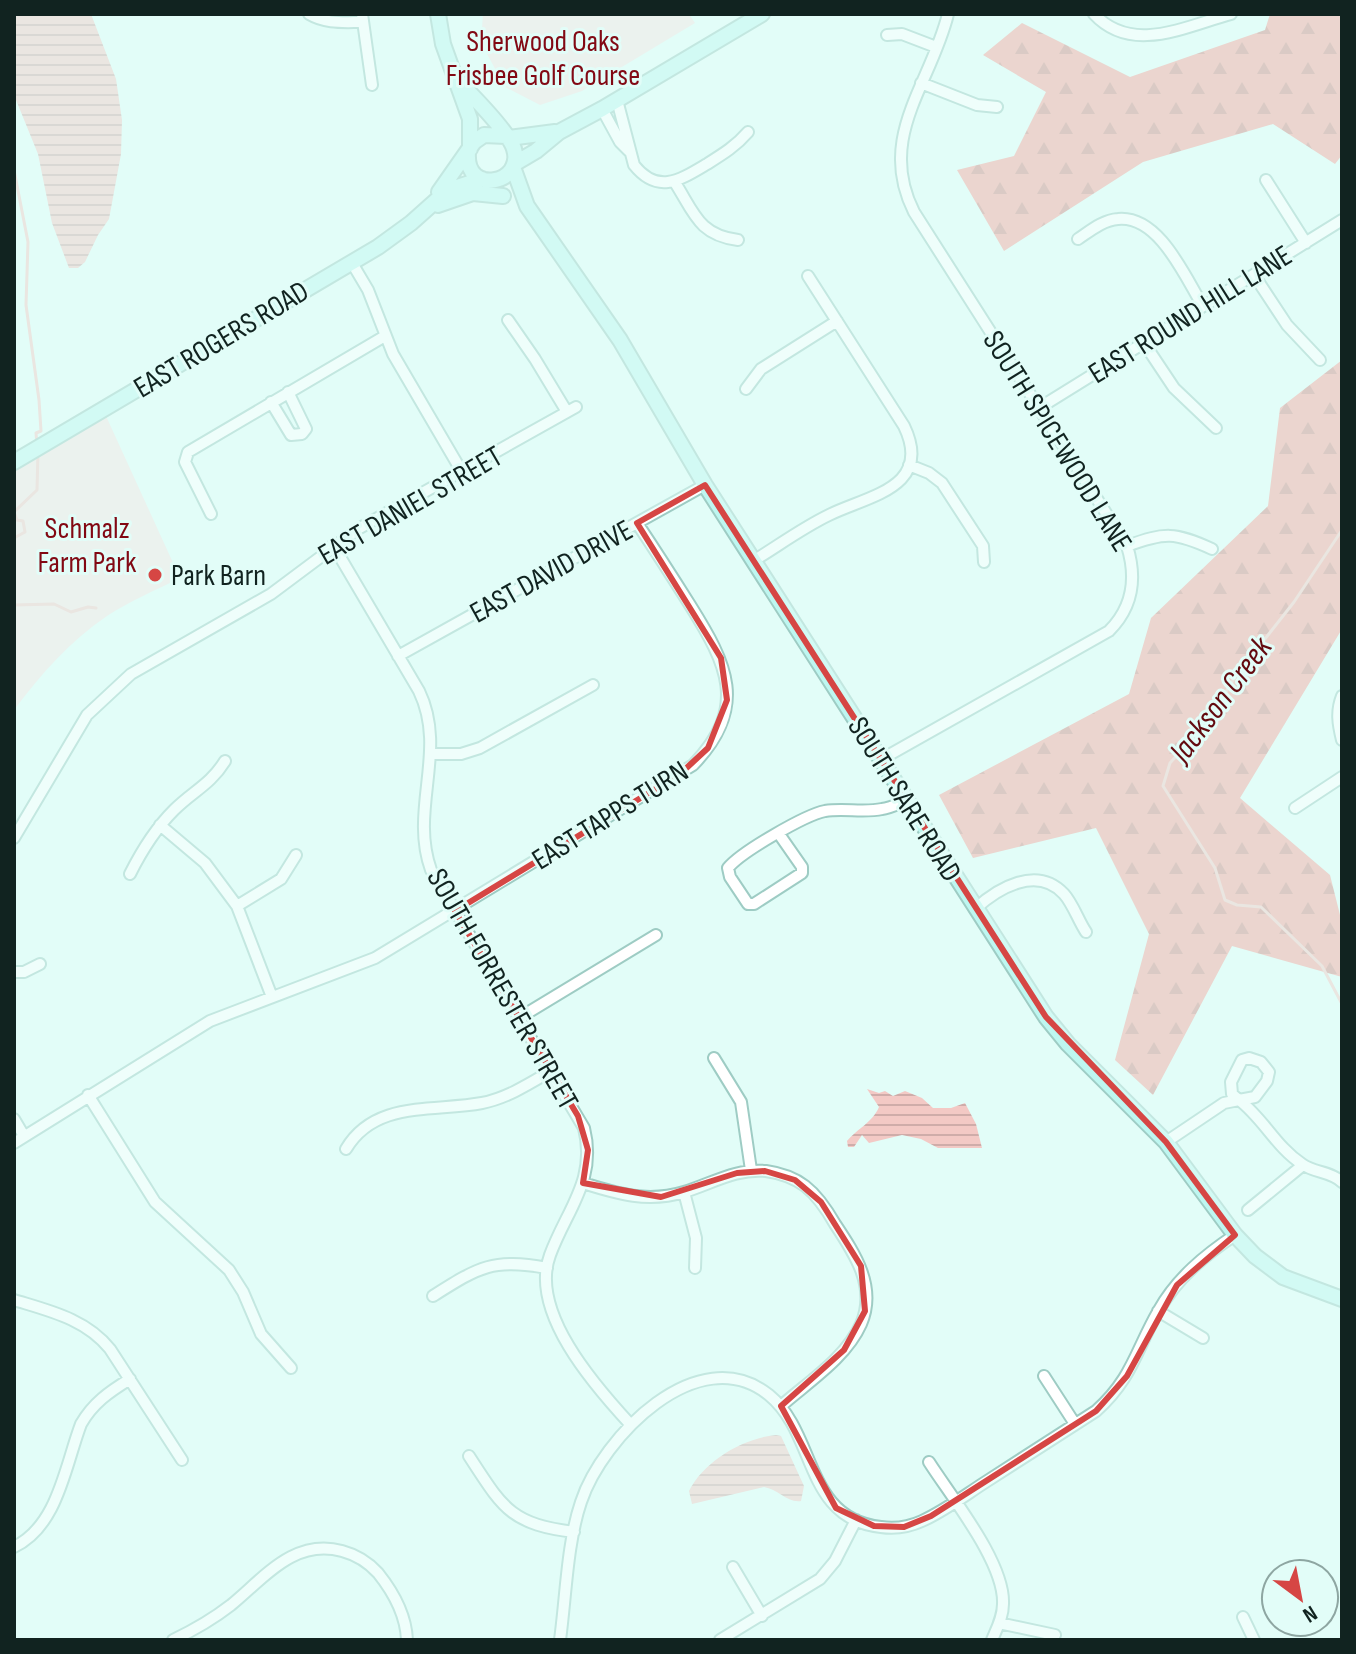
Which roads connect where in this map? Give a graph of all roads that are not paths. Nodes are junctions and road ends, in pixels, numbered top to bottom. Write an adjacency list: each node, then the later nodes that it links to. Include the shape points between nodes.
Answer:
1 (309, 14): 7 (street, via 332,22)
2 (438, 14): 10 (main road)
3 (762, 14): 13 (main road)
4 (948, 14): 9 (street, SOUTH SPICEWOOD LANE)
5 (1094, 14): 6 (street, via 1116,31 1143,37)
6 (1231, 14)
7 (362, 18): 12 (street)
8 (887, 35): 9 (street, via 902,34)
9 (936, 47): 11 (street, SOUTH SPICEWOOD LANE)
10 (458, 81): 18 (main road); 19 (main road, via 470,119)
11 (921, 83): 14 (street, via 977,105); 47 (street, SOUTH SPICEWOOD LANE, via 900,148 907,197)
12 (372, 85)
13 (617, 100): 15 (main road); 21 (street)
14 (997, 107)
15 (602, 109): 16 (main road); 21 (street)
16 (559, 132): 18 (main road); 20 (main road)
17 (748, 132): 25 (street, via 737,145)
18 (508, 137): 19 (main road, via 484,135); 22 (main road, via 515,149)
19 (469, 151): 23 (main road, via 469,166); 28 (main road, EAST ROGERS ROAD)
20 (536, 151): 22 (main road); 27 (main road, via 523,171)
21 (629, 151): 25 (street, via 646,177)
22 (514, 166): 23 (main road, via 504,177); 27 (main road, SOUTH SARE ROAD)
23 (484, 180): 26 (main road, SOUTH SARE ROAD); 28 (main road, EAST ROGERS ROAD, via 453,187)
24 (1266, 180): 34 (street)
25 (674, 181): 33 (street, via 708,231)
26 (503, 196): 30 (main road, via 479,193 450,199); 31 (main road, SOUTH SARE ROAD)
27 (524, 200): 31 (main road, SOUTH SARE ROAD)
28 (424, 211): 30 (main road, EAST ROGERS ROAD)
29 (1342, 220): 34 (street, EAST ROUND HILL LANE)
30 (411, 223): 35 (main road, EAST ROGERS ROAD)
31 (542, 229): 52 (main road, SOUTH SARE ROAD, via 642,375)
32 (1078, 239): 38 (street, via 1108,221 1144,224 1157,234)
33 (738, 240)
34 (1306, 243): 36 (street, EAST ROUND HILL LANE)
35 (352, 263): 41 (street); 49 (main road, EAST ROGERS ROAD)
36 (1254, 275): 38 (street, EAST ROUND HILL LANE); 43 (street, via 1287,325)
37 (808, 276): 40 (street)
38 (1203, 306): 42 (street, EAST ROUND HILL LANE)
39 (508, 320): 51 (street, EAST DANIEL STREET, via 572,409)
40 (837, 321): 44 (street, via 761,369); 50 (street, via 904,426)
41 (385, 336): 45 (street); 51 (street)
42 (1144, 343): 47 (street, EAST ROUND HILL LANE); 48 (street, via 1174,388)
43 (1320, 360)
44 (746, 389)
45 (288, 392): 46 (street); 46 (street, via 306,423 302,434 291,435)
46 (271, 402): 53 (street, via 185,457)
47 (1039, 408): 56 (street, SOUTH SPICEWOOD LANE)
48 (1216, 428)
49 (14, 462)
50 (909, 465): 58 (street, via 885,493 830,514); 59 (street, via 942,483 983,546)
51 (462, 472): 55 (street, EAST DANIEL STREET)
52 (705, 485): 54 (street, EAST DAVID DRIVE); 58 (main road, SOUTH SARE ROAD)
53 (211, 514)
54 (637, 523): 60 (street, EAST DAVID DRIVE); 77 (street, EAST TAPPS TURN, via 721,658 727,700 714,740 680,774)
55 (333, 545): 60 (street, SOUTH FORRESTER STREET); 72 (street, EAST DANIEL STREET, via 271,594 149,662 115,687 74,734)
56 (1127, 546): 57 (street, via 1169,535 1192,538); 65 (street, SOUTH SPICEWOOD LANE, via 1133,566 1131,593 1109,631)
57 (1212, 549)
58 (753, 561): 65 (main road, SOUTH SARE ROAD)
59 (984, 562)
60 (398, 656): 64 (street, SOUTH FORRESTER STREET, via 428,714)
61 (593, 685): 64 (street, via 480,748)
62 (1342, 696): 63 (street)
63 (1342, 740)
64 (431, 754): 77 (street, SOUTH FORRESTER STREET, via 423,844)
65 (880, 760): 68 (main road, SOUTH SARE ROAD)
66 (225, 761): 70 (street, via 214,778)
67 (1342, 777): 69 (street)
68 (906, 801): 71 (street, via 882,810 818,813); 76 (main road, SOUTH SARE ROAD)
69 (1295, 808)
70 (160, 825): 74 (street); 75 (street, via 205,863)
71 (779, 834): 71 (street, via 728,868 748,904 802,873)
72 (14, 838)
73 (296, 855): 75 (street, via 275,885)
74 (130, 874)
75 (237, 906): 82 (street)
76 (975, 909): 78 (street, via 1011,885 1035,880 1067,896); 90 (main road, SOUTH SARE ROAD, via 1060,1035)
77 (455, 911): 82 (street, EAST TAPPS TURN, via 375,958); 83 (street, SOUTH FORRESTER STREET)
78 (1086, 932)
79 (656, 935): 83 (street)
80 (40, 964): 81 (street)
81 (14, 972)
82 (272, 997): 86 (street, EAST TAPPS TURN, via 210,1021)
83 (519, 1018): 85 (street, SOUTH FORRESTER STREET)
84 (714, 1058): 94 (street, via 741,1102)
85 (551, 1071): 92 (street, via 493,1100 398,1111 359,1131); 96 (street, SOUTH FORRESTER STREET, via 584,1128 588,1160)
86 (88, 1095): 89 (street, EAST TAPPS TURN); 107 (street, via 155,1202 229,1270 261,1334)
87 (1239, 1100): 87 (street, via 1230,1089 1234,1073 1242,1060 1261,1062 1269,1072 1267,1081 1255,1097); 90 (street, via 1224,1103); 93 (street)
88 (14, 1119): 89 (street)
89 (24, 1136): 91 (street, EAST TAPPS TURN)
90 (1166, 1142): 99 (main road, SOUTH SARE ROAD)
91 (14, 1143)
92 (346, 1149)
93 (1303, 1165): 95 (street); 98 (street)
94 (751, 1170): 97 (street); 110 (street, via 787,1176 809,1189 857,1258 866,1287 865,1311 854,1338)
95 (1342, 1182)
96 (583, 1183): 97 (street, via 639,1198); 100 (street, SOUTH FORRESTER STREET)
97 (684, 1192): 101 (street, via 696,1238)
98 (1248, 1210)
99 (1235, 1235): 102 (main road, SOUTH SARE ROAD, via 1283,1277); 105 (street, via 1188,1273)
100 (547, 1268): 103 (street, via 494,1264); 111 (street, SOUTH FORRESTER STREET, via 547,1295 559,1326 595,1384)
101 (695, 1268)
102 (1341, 1295)
103 (433, 1296)
104 (14, 1300): 109 (street, via 89,1327)
105 (1158, 1311): 106 (street); 112 (street, via 1121,1385)
106 (1203, 1338)
107 (291, 1368)
108 (1044, 1376): 112 (street)
109 (130, 1379): 114 (street); 119 (street, via 88,1412 49,1512 38,1530)
110 (781, 1406): 111 (street, via 752,1385 712,1379 680,1389); 117 (street, via 822,1491)
111 (630, 1424): 118 (street, via 593,1473)
112 (1075, 1424): 116 (street)
113 (469, 1456): 118 (street, via 503,1506 518,1518)
114 (182, 1460)
115 (929, 1462): 116 (street)
116 (954, 1502): 117 (street, via 904,1527 883,1528); 123 (street, via 1000,1577)
117 (856, 1520): 121 (street, via 826,1574)
118 (574, 1532): 127 (street)
119 (14, 1547)
120 (733, 1567): 121 (street)
121 (762, 1616): 128 (street)
122 (1243, 1617): 130 (street)
123 (999, 1623): 124 (street); 129 (street)
124 (1055, 1635)
125 (173, 1640): 126 (street, via 217,1615 287,1558 325,1548 352,1554 375,1569 405,1619)
126 (407, 1640)
127 (560, 1640)
128 (720, 1640)
129 (992, 1640)
130 (1254, 1640)

